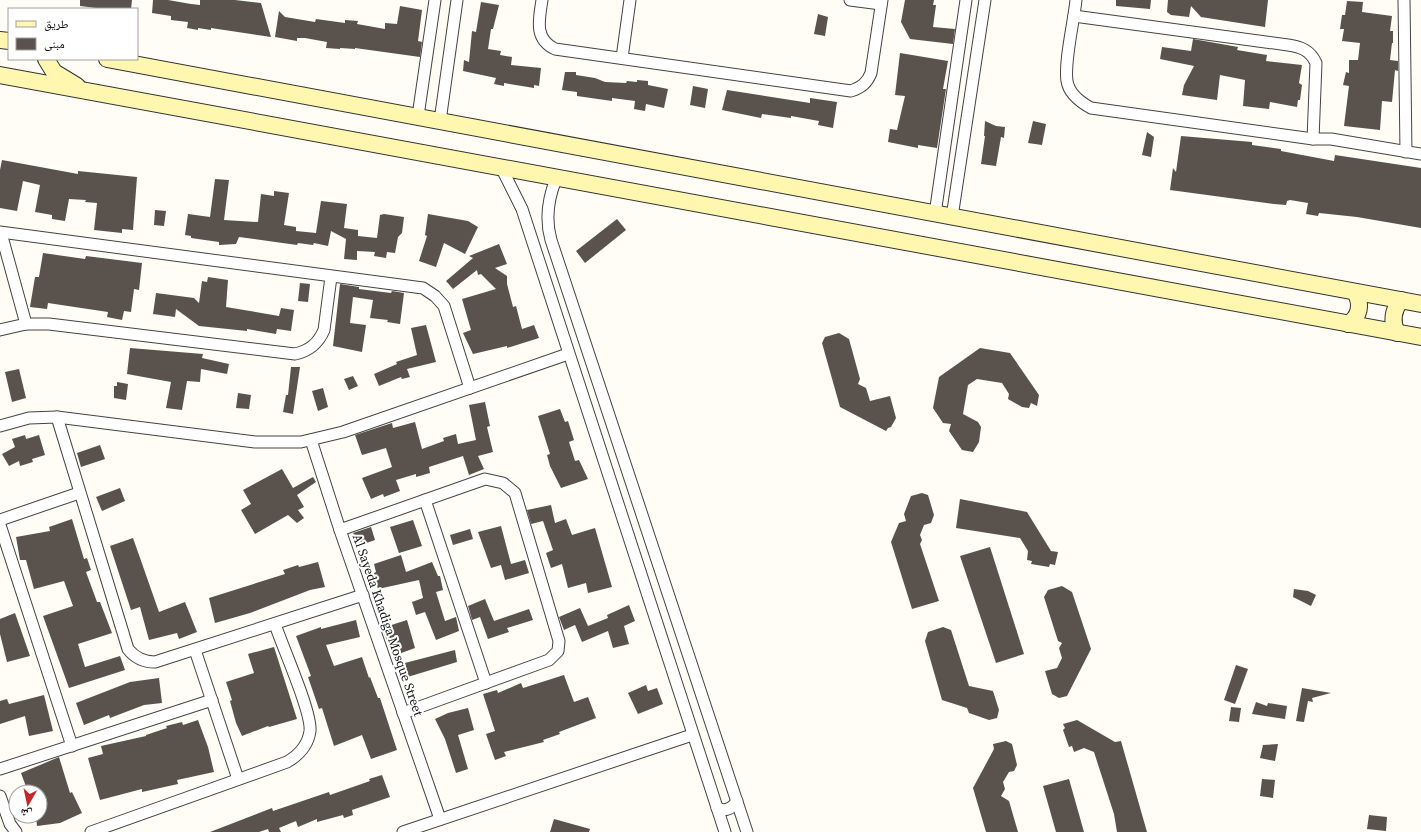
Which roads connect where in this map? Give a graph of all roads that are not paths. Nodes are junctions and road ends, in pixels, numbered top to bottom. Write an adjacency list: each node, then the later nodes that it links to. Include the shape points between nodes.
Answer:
1 (435, 0): 17 (street)
2 (457, 0): 18 (street)
3 (542, 0): 12 (street, via 539,33 548,45 555,49)
4 (630, 0): 12 (street)
5 (850, 0): 10 (street)
6 (966, 0): 24 (street)
7 (985, 0): 25 (street)
8 (1076, 0): 11 (street)
9 (1404, 0): 20 (street)
10 (882, 2): 12 (street, via 871,73 860,88 851,91)
11 (1074, 16): 19 (street, via 1288,45 1306,50 1316,63); 19 (street, via 1066,69 1067,82 1082,104 1091,108)
12 (622, 58)
13 (47, 60): 16 (street, via 54,72)
14 (112, 60): 17 (street)
15 (0, 75): 16 (street)
16 (86, 91): 22 (street)
17 (418, 116): 18 (street)
18 (440, 121): 24 (street)
19 (1313, 139): 20 (street, via 1332,139)
20 (1406, 152): 21 (street)
21 (1421, 154)
22 (501, 167): 23 (street); 32 (street, via 522,209)
23 (556, 179): 31 (street, via 548,206 548,230); 34 (street, via 973,253)
24 (935, 214): 25 (street)
25 (952, 217): 28 (street)
26 (1, 233): 27 (street); 33 (street)
27 (332, 277): 33 (street, via 321,337 310,349 295,354 49,324); 39 (street, via 416,286 435,296 446,313)
28 (1355, 292): 29 (street); 34 (street, via 1359,300 1359,310)
29 (1401, 300): 30 (street); 36 (street, via 1393,316)
30 (1421, 304)
31 (573, 308): 32 (street); 59 (street)
32 (555, 315): 38 (street)
33 (26, 324): 35 (street)
34 (1348, 324): 36 (street)
35 (0, 330)
36 (1397, 333): 37 (street)
37 (1421, 337)
38 (568, 354): 39 (street); 54 (street)
39 (470, 388): 42 (street, via 343,432)
40 (57, 417): 41 (street, via 30,418); 42 (street, via 255,442); 43 (street)
41 (0, 426)
42 (312, 440): 47 (street, Al Sayeda Khadiga Mosque Street)
43 (79, 493): 45 (street); 50 (street, via 128,649 137,658 155,662)
44 (425, 500): 47 (street); 51 (street); 51 (street, via 485,479 502,483 515,493 559,646 549,660)
45 (0, 520)
46 (0, 525): 55 (street)
47 (340, 530): 48 (street, Al Sayeda Khadiga Mosque Street)
48 (363, 595): 49 (street); 53 (street, Al Sayeda Khadiga Mosque Street)
49 (275, 624): 50 (street); 57 (street, via 308,717 309,736 303,749 293,759)
50 (195, 650): 52 (street)
51 (486, 683): 53 (street)
52 (212, 700): 55 (street); 57 (street)
53 (403, 713): 62 (street, Al Sayeda Khadiga Mosque Street)
54 (692, 734): 60 (street); 62 (street)
55 (72, 746): 56 (street)
56 (0, 769)
57 (238, 779): 65 (street)
58 (0, 796): 64 (street, via 10,824)
59 (737, 801): 60 (street, via 728,810); 61 (street)
60 (717, 808): 63 (street)
61 (742, 816): 63 (street, via 733,817); 67 (street)
62 (440, 819): 66 (street)
63 (724, 829)
64 (16, 832)
65 (91, 832)
66 (403, 832)
67 (747, 832)

